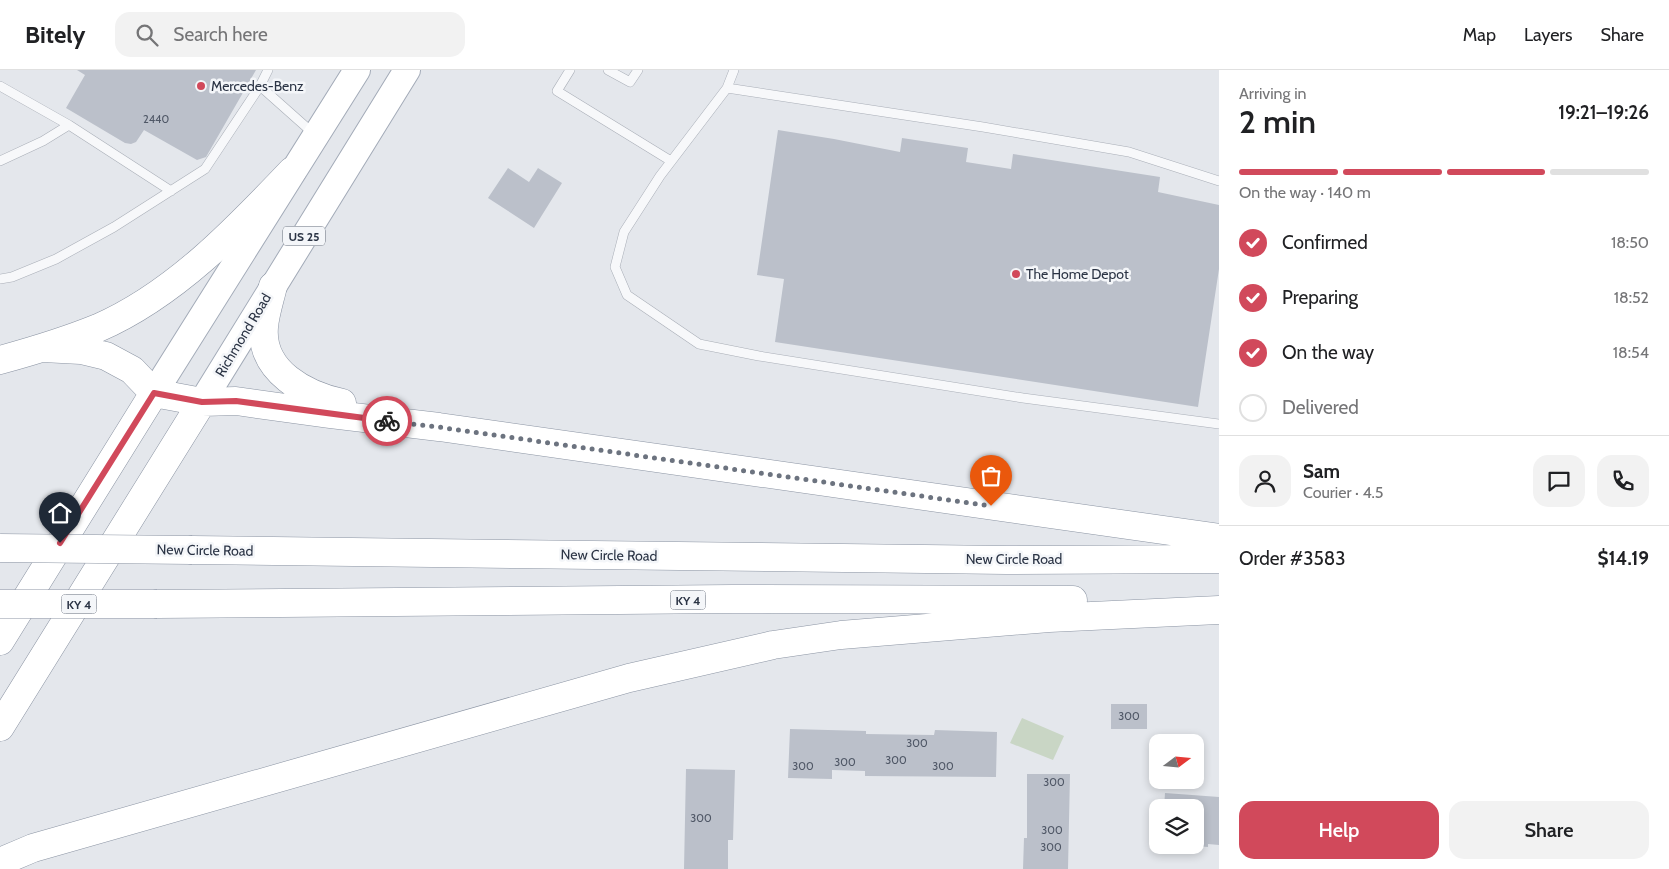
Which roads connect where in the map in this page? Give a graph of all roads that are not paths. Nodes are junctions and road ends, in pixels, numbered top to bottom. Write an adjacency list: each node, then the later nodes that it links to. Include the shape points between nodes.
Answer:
1 (268, 70): 9 (lane)
2 (357, 70): 12 (main road)
3 (407, 70): 19 (main road, Richmond Road / US 25)
4 (570, 70): 14 (lane, via 557,91)
5 (608, 70): 6 (lane, via 630,82)
6 (638, 70)
7 (734, 70): 10 (lane)
8 (0, 86): 11 (lane)
9 (260, 86): 12 (lane); 17 (lane, via 205,169)
10 (727, 88): 14 (lane); 16 (lane, via 1129,152)
11 (69, 125): 13 (lane); 17 (lane)
12 (315, 135): 15 (main road)
13 (0, 161)
14 (671, 161): 24 (lane, via 624,232 616,267 627,295 698,344 1023,398)
15 (292, 171): 20 (highway, via 225,240 162,291 98,327); 22 (main road)
16 (1219, 181)
17 (171, 191): 18 (lane, via 56,259)
18 (0, 279)
19 (273, 286): 23 (main road, Richmond Road / US 25); 25 (highway, via 264,327 267,351 282,375 327,400)
20 (43, 348): 21 (highway); 22 (highway, via 82,350 106,356 132,370)
21 (0, 360)
22 (154, 393): 23 (highway); 32 (highway)
23 (202, 402): 25 (highway, via 236,401); 33 (highway, Richmond Road / US 25)
24 (1219, 424)
25 (438, 427): 26 (highway)
26 (1219, 538)
27 (0, 548): 28 (highway, New Circle Road, bridge, via 986,560)
28 (1219, 559)
29 (1219, 601): 30 (highway, KY 4, bridge, via 722,599)
30 (0, 604)
31 (1219, 610): 35 (highway, via 1019,621 841,635 773,645 629,678)
32 (0, 641)
33 (0, 727)
34 (0, 848): 35 (highway)
35 (34, 848): 36 (highway)
36 (0, 862)

